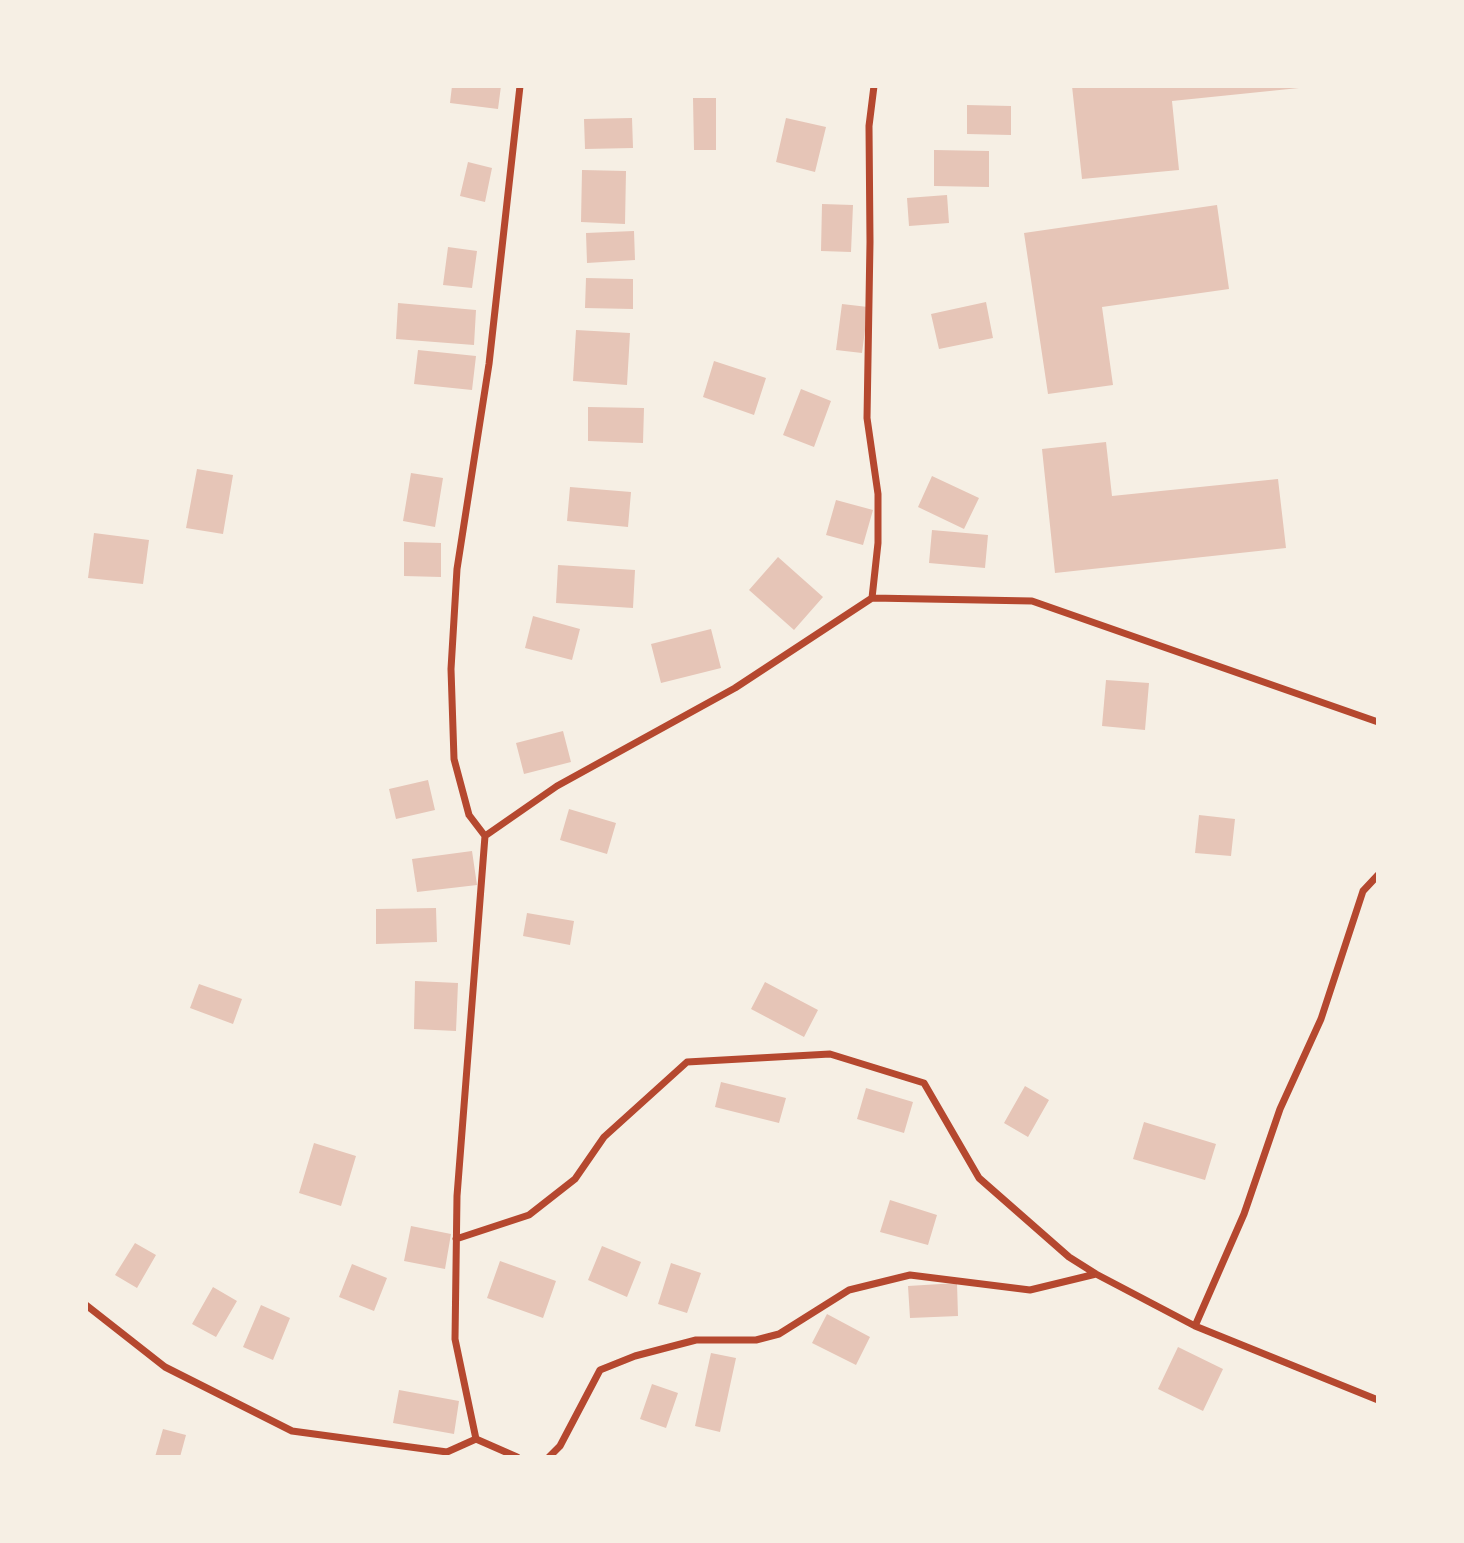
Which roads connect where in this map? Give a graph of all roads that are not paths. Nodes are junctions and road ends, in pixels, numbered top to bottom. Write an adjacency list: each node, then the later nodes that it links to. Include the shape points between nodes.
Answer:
1 (520, 86): 5 (street, via 489,364 457,569 451,669 454,760 469,815)
2 (874, 86): 3 (street, via 869,126 867,418 878,494 878,543)
3 (872, 598): 4 (street, via 1032,601); 5 (street, via 735,688 557,786)
4 (1378, 722)
5 (485, 836): 7 (street)
6 (1378, 875): 10 (street, via 1363,891 1321,1019)
7 (456, 1239): 8 (street, via 529,1215 575,1179 604,1138 687,1062 830,1054 924,1083 979,1178 1069,1257); 12 (street, via 455,1339)
8 (1096, 1273): 10 (street); 14 (street, via 1030,1290 911,1275 849,1290 779,1334 756,1340 696,1340 635,1356 600,1370 560,1446)
9 (86, 1305): 12 (street, via 165,1367 292,1431 447,1452)
10 (1195, 1326): 11 (street)
11 (1378, 1400)
12 (476, 1439): 13 (street)
13 (517, 1457)
14 (549, 1457)

